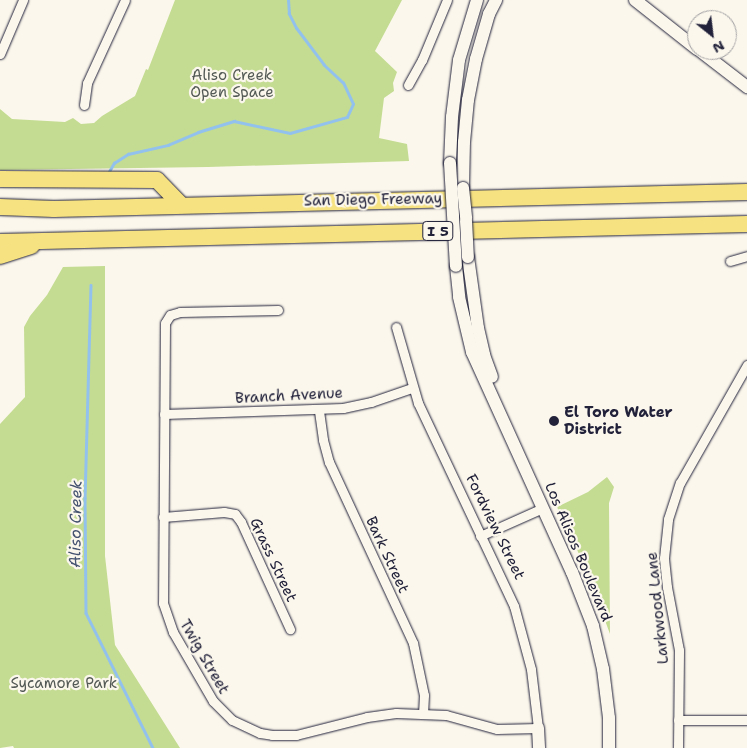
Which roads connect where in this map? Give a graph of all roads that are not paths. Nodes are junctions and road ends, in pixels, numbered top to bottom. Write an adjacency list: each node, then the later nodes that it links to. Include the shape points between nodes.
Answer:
1 (23, 0): 8 (street)
2 (126, 0): 12 (street, via 87,83)
3 (447, 0): 10 (street)
4 (477, 0): 27 (main road, Los Alisos Boulevard, bridge, via 459,60 450,163 459,297 472,352)
5 (496, 0): 27 (main road, Los Alisos Boulevard, bridge, via 476,59 468,100 464,166 468,257 478,328 495,386)
6 (635, 0): 7 (main road)
7 (687, 40)
8 (0, 54)
9 (712, 60): 11 (main road)
10 (408, 85)
11 (747, 87)
12 (84, 105)
13 (0, 179): 15 (highway, via 157,180)
14 (747, 192): 15 (highway, San Diego Freeway / I 5)
15 (182, 205): 16 (highway, San Diego Freeway / I 5, via 65,209)
16 (0, 207)
17 (747, 224): 19 (highway, I 5)
18 (0, 242): 19 (highway, I 5)
19 (44, 242): 20 (highway)
20 (0, 256)
21 (747, 256): 22 (street)
22 (730, 261)
23 (278, 310): 29 (street, Twig Street, via 180,312 167,318 164,331)
24 (396, 327): 26 (street, Fordview Street)
25 (747, 365): 35 (street, Larkwood Lane, via 680,483 668,519 664,564 679,650)
26 (412, 388): 28 (street, Branch Avenue, via 360,405); 32 (street, Fordview Street)
27 (495, 404): 30 (main road, Los Alisos Boulevard)
28 (319, 411): 29 (street, Branch Avenue); 34 (street, Bark Street, via 329,462 413,643 424,695)
29 (164, 414): 31 (street, Twig Street)
30 (542, 508): 32 (street); 39 (main road, Los Alisos Boulevard, via 579,587 593,626 603,669)
31 (163, 517): 33 (street, Grass Street, via 235,514); 34 (street, Twig Street, via 166,615 213,702 232,720 260,733 283,736 367,717)
32 (480, 536): 37 (street, Fordview Street, via 514,606 525,638)
33 (290, 630)
34 (424, 713): 37 (street, Twig Street, via 497,729)
35 (678, 720): 36 (street); 40 (street, Larkwood Lane)
36 (747, 720)
37 (538, 728): 38 (main road, Fordview Street)
38 (539, 748)
39 (609, 748)
40 (678, 748)

